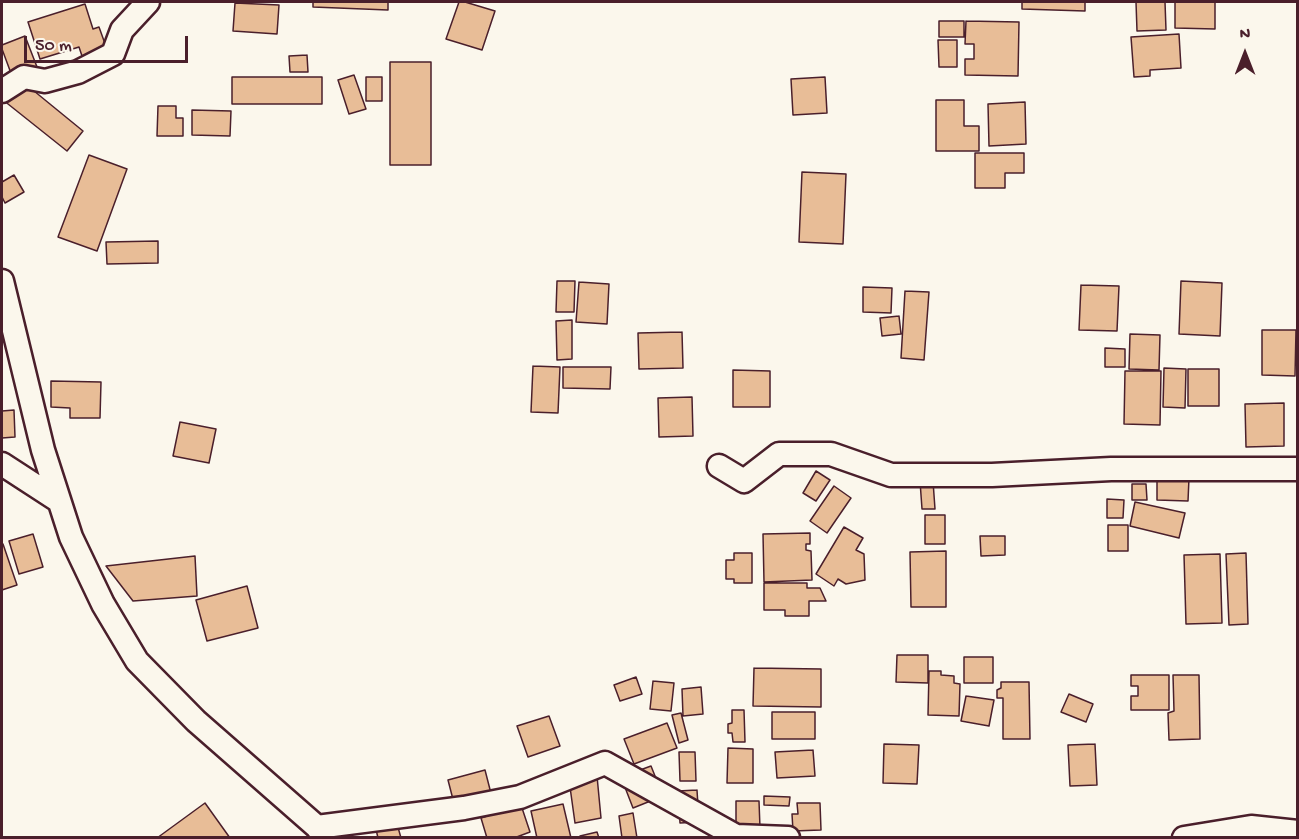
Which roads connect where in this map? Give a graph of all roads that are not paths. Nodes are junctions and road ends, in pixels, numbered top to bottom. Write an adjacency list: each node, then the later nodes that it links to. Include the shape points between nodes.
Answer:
1 (148, 2): 2 (street, via 122,30 113,54 78,72 45,81 24,77)
2 (2, 91)
3 (2, 281): 7 (street)
4 (2, 464): 7 (street)
5 (719, 466): 6 (street, via 744,481 779,454 831,454 891,475)
6 (1298, 470)
7 (59, 501): 8 (street, via 70,537 137,662 196,721)
8 (321, 832): 10 (street, via 520,797 605,764 736,836)
9 (1298, 832): 11 (street, via 1251,827)
10 (788, 837)
11 (1184, 837)

